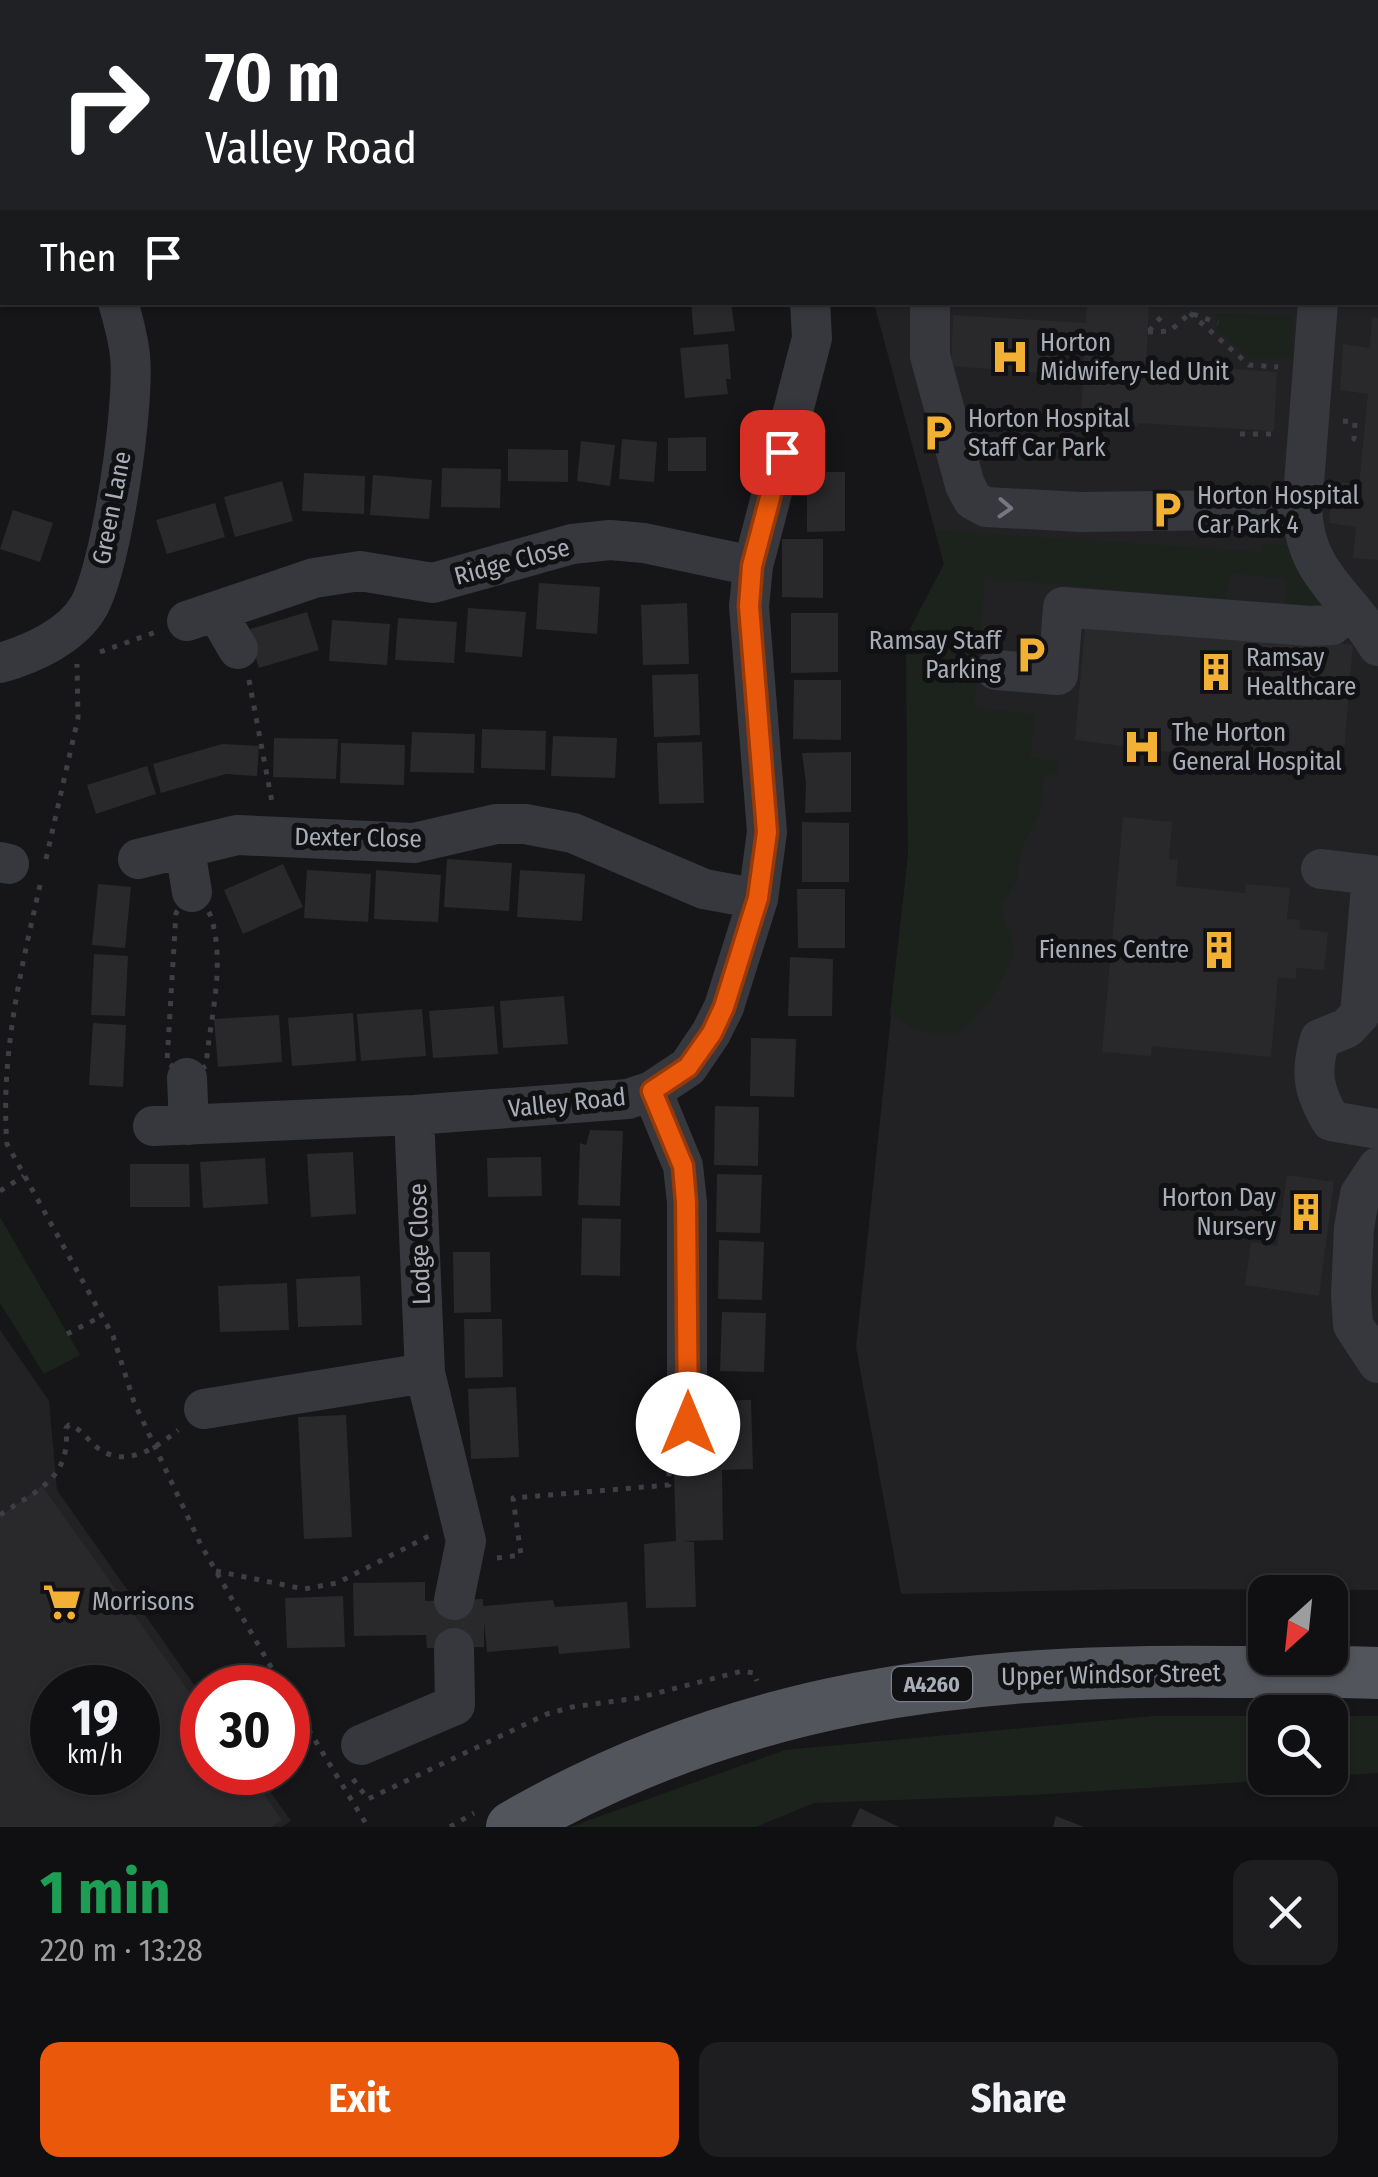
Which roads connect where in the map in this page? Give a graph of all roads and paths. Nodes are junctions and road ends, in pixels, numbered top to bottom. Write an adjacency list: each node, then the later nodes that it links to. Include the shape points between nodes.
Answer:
1 (119, 305): 18 (street, Green Lane, via 130,356 128,421 99,577)
2 (810, 305): 14 (street, Valley Road, via 812,338)
3 (930, 305): 13 (street, one-way to 13, via 930,356 964,485 986,507)
4 (1318, 305): 13 (street)
5 (1166, 311): 6 (path, via 1148,332 1170,332)
6 (1190, 314): 7 (path); 8 (path, via 1249,365)
7 (1218, 323)
8 (1286, 367)
9 (1340, 420): 12 (path, via 1355,422 1354,440)
10 (1240, 434): 11 (path)
11 (1281, 434)
12 (1362, 442)
13 (1302, 509): 15 (street, via 1303,535 1318,570)
14 (752, 566): 16 (street, Ridge Close, via 610,540 433,582 360,571 314,578); 28 (street, Valley Road, via 749,606 767,832)
15 (1350, 608): 17 (street); 21 (street, via 1332,625 1310,626 1063,607 1058,675)
16 (201, 616): 18 (path); 20 (street)
17 (1378, 646)
18 (67, 649): 19 (street, Green Lane); 26 (path, via 78,718)
19 (0, 663)
20 (245, 667): 22 (path)
21 (996, 670)
22 (274, 818)
23 (185, 850): 24 (street, Dexter Close); 27 (street); 28 (street, Dexter Close, via 237,835 414,843 525,824 573,833 704,890)
24 (138, 859)
25 (1321, 869): 33 (street, via 1372,875 1360,1014 1320,1039 1313,1064 1317,1098 1331,1121)
26 (23, 870): 29 (path)
27 (192, 892): 30 (path, via 176,913 168,1062); 30 (path, via 211,914 217,957 206,1066)
28 (758, 898): 31 (street, Valley Road, via 712,1033 688,1067)
29 (1, 1073): 34 (path)
30 (187, 1078): 32 (street, Valley Road, via 171,1126)
31 (652, 1091): 32 (street, Valley Road, via 612,1101); 43 (street, via 685,1184)
32 (414, 1115): 41 (street, Lodge Close)
33 (1378, 1129)
34 (4, 1144): 36 (path)
35 (1378, 1167): 40 (street, via 1360,1194 1351,1294 1353,1325)
36 (24, 1176): 37 (path); 38 (path)
37 (0, 1191)
38 (102, 1316): 39 (path); 44 (path)
39 (67, 1334)
40 (1378, 1363)
41 (425, 1373): 42 (street); 46 (street, Lodge Close, via 466,1541)
42 (204, 1409)
43 (688, 1424)
44 (155, 1448): 45 (path, via 129,1457 102,1452 69,1425 60,1471); 48 (path, via 201,1546)
45 (0, 1515)
46 (454, 1600)
47 (454, 1648): 52 (street, via 455,1705)
48 (270, 1665)
49 (1378, 1674): 54 (main road, Upper Windsor Street / A4260, via 1100,1671 857,1696 672,1749)
50 (759, 1686): 52 (path, via 754,1674 742,1671 547,1714 368,1799)
51 (310, 1721): 52 (path)
52 (345, 1762): 53 (path, via 343,1790)
53 (368, 1827)
54 (512, 1827)

